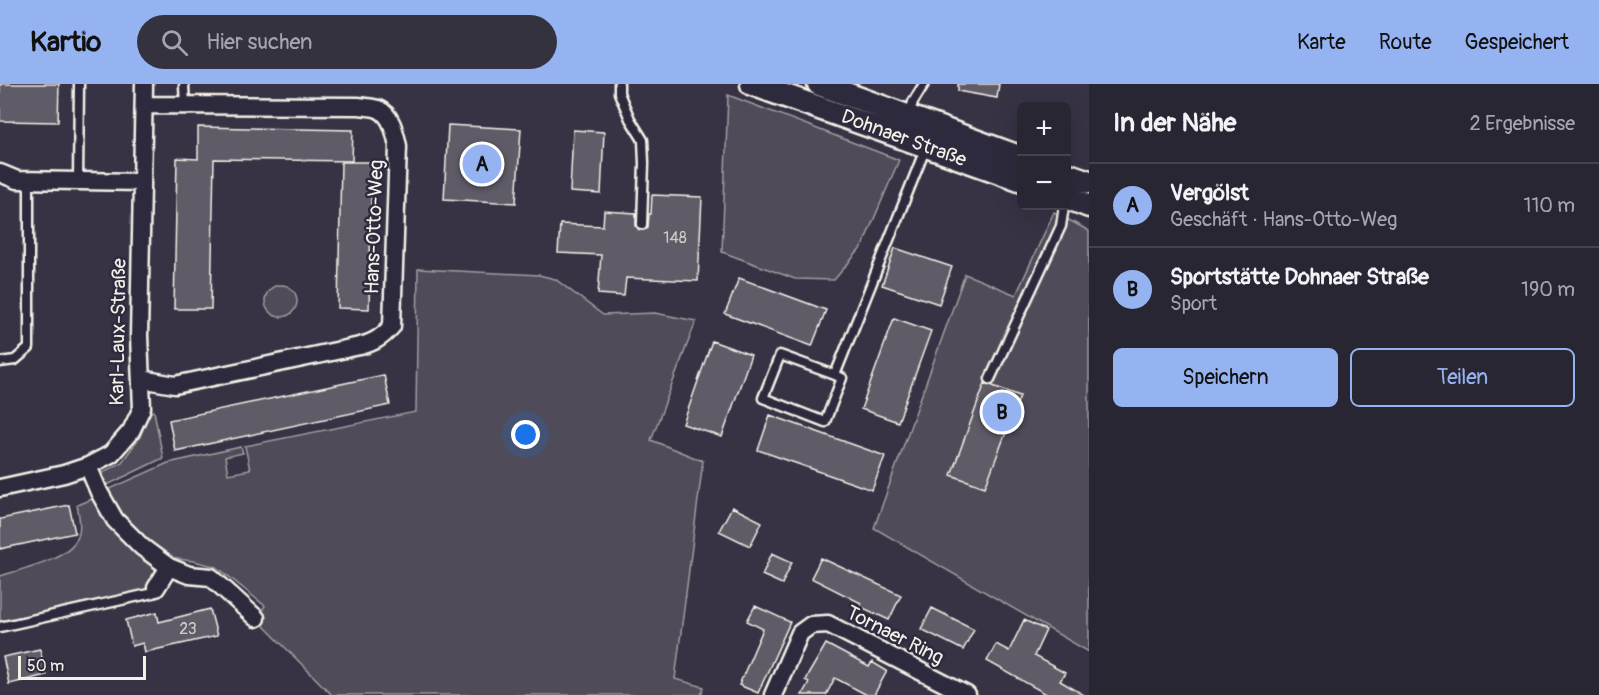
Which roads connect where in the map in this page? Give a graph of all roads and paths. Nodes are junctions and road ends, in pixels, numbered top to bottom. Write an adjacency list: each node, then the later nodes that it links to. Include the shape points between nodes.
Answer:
1 (80, 84): 17 (lane)
2 (144, 84): 8 (street, Karl-Laux-Straße)
3 (619, 84): 23 (lane, via 630,119 643,140)
4 (752, 84): 11 (main road, Dohnaer Straße)
5 (819, 84): 10 (main road, Dohnaer Straße)
6 (924, 84): 10 (lane)
7 (184, 86): 9 (lane)
8 (144, 105): 9 (street, Hans-Otto-Weg); 18 (street, Karl-Laux-Straße)
9 (185, 105): 27 (street, Hans-Otto-Weg, via 359,106 379,109 389,118 398,146 392,326 368,345 294,361 175,385)
10 (908, 116): 12 (main road, Dohnaer Straße)
11 (926, 146): 15 (main road, Dohnaer Straße); 25 (lane)
12 (1017, 156)
13 (0, 173): 16 (street)
14 (1071, 176): 19 (main road)
15 (1017, 178)
16 (29, 180): 17 (street); 24 (lane, via 29,348 15,360)
17 (78, 181): 18 (street)
18 (142, 182): 27 (street, Karl-Laux-Straße)
19 (1089, 182)
20 (1071, 199): 21 (main road)
21 (1089, 206)
22 (1063, 210): 26 (lane, via 1061,226)
23 (642, 224)
24 (0, 362)
25 (835, 375): 25 (lane, via 842,378 825,422 763,398 780,355)
26 (990, 379)
27 (141, 380): 28 (street, Karl-Laux-Straße, via 142,408 130,431 111,454)
28 (88, 466): 29 (street, Karl-Laux-Straße); 30 (street, via 115,520)
29 (0, 488)
30 (169, 567): 31 (street); 32 (street, via 211,578)
31 (156, 588): 33 (lane, via 153,593)
32 (256, 618)
33 (0, 627)
34 (772, 695): 35 (street, Tornaer Ring, via 800,633 811,625 828,624)
35 (967, 695)

